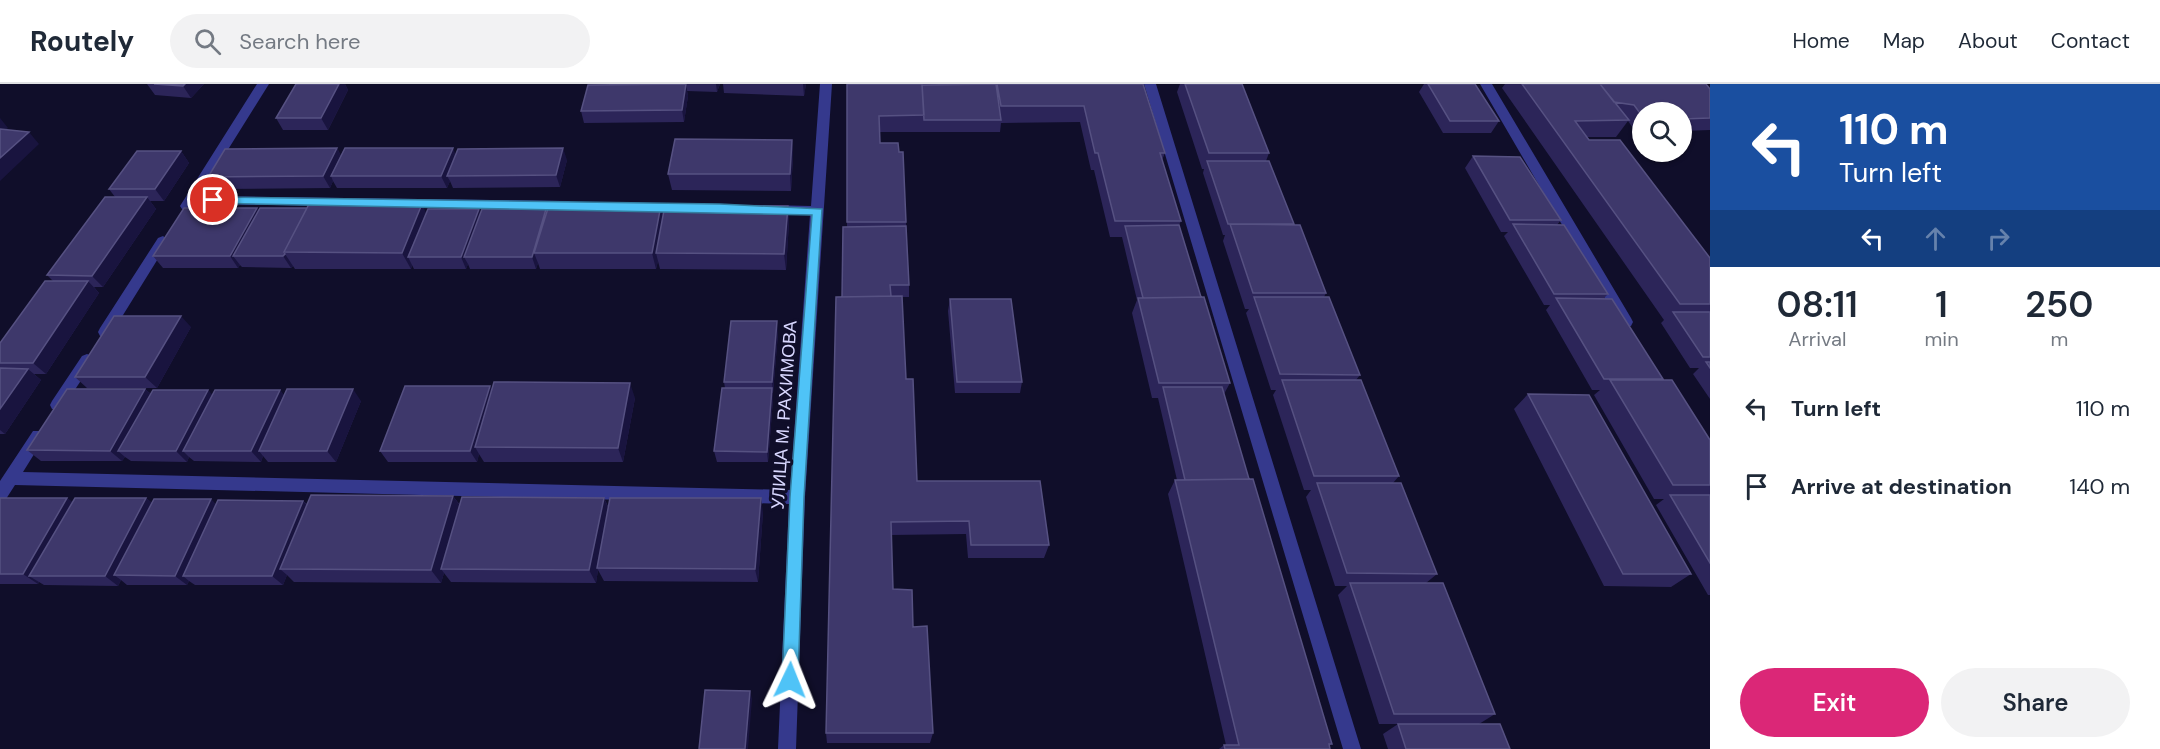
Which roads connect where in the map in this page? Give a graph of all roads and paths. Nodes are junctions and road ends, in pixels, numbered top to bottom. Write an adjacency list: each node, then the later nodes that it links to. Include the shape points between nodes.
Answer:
1 (263, 84): 6 (street)
2 (826, 84): 9 (street, УЛИЦА М. РАХИМОВА)
3 (1139, 84): 4 (street)
4 (1152, 84): 15 (street)
5 (1486, 84): 10 (street)
6 (190, 200): 7 (street); 11 (street)
7 (579, 206)
8 (753, 209): 9 (street)
9 (818, 212): 13 (street, УЛИЦА М. РАХИМОВА)
10 (1631, 331)
11 (10, 478): 12 (street); 13 (street)
12 (0, 494)
13 (797, 497): 14 (street, УЛИЦА М. РАХИМОВА)
14 (787, 749)
15 (1352, 749)

